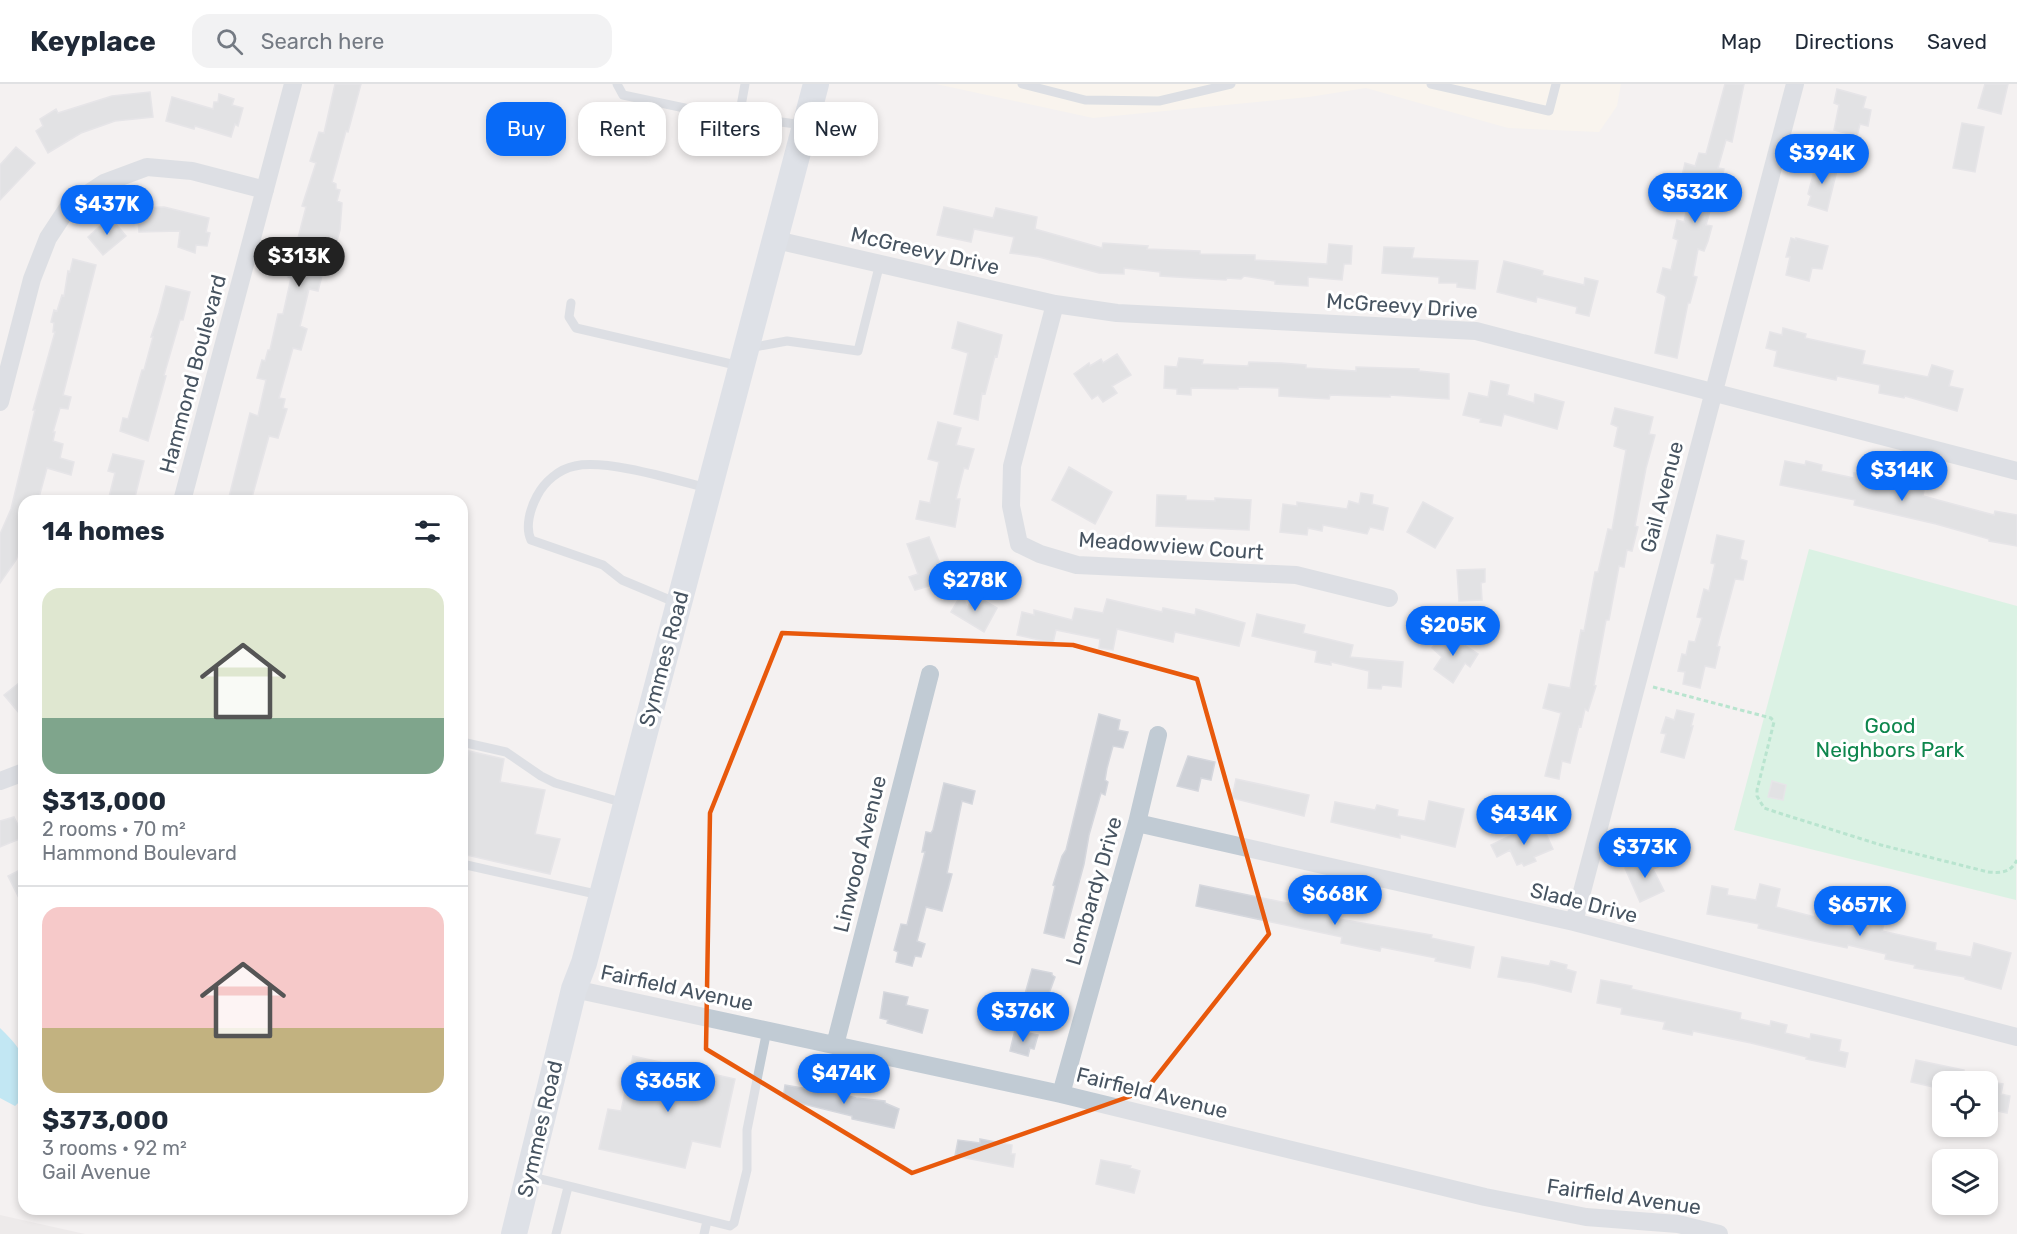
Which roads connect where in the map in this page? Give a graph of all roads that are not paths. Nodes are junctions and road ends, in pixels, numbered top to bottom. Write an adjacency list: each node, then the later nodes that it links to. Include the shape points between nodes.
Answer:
1 (294, 84): 14 (street, Hammond Boulevard)
2 (617, 84): 12 (lane, via 623,95)
3 (745, 84): 10 (lane)
4 (816, 84): 11 (main road, Symmes Road)
5 (1022, 84): 6 (lane, via 1085,100 1159,101)
6 (1231, 84)
7 (1431, 84): 8 (lane, via 1549,111)
8 (1556, 84)
9 (1795, 84): 20 (street, Gail Avenue)
10 (742, 102)
11 (811, 102)
12 (678, 107)
13 (797, 156): 15 (main road, Symmes Road)
14 (265, 190): 21 (street, via 192,171 147,167 104,183 69,206 48,238 32,279); 24 (street, Hammond Boulevard)
15 (776, 240): 16 (street, McGreevy Drive); 19 (main road, Symmes Road)
16 (880, 263): 18 (street, McGreevy Drive); 19 (lane, via 858,351 787,341)
17 (571, 303): 19 (lane, via 569,316 576,328)
18 (1055, 304): 20 (street, McGreevy Drive, via 1117,313 1476,331); 25 (street, Meadowview Court, via 1012,466 1011,506 1018,544 1077,565 1296,576)
19 (744, 358): 23 (main road, Symmes Road)
20 (1713, 393): 22 (street, McGreevy Drive); 36 (street, Gail Avenue)
21 (0, 402)
22 (2017, 471)
23 (710, 489): 26 (main road, Symmes Road); 26 (lane, via 644,472 599,465 575,466 554,475 540,489 529,520 531,540 603,565 622,580)
24 (184, 495)
25 (1389, 598)
26 (679, 604): 32 (main road, Symmes Road)
27 (930, 674): 40 (street, Linwood Avenue)
28 (1158, 735): 33 (street, Lombardy Drive)
29 (468, 743): 32 (lane, via 506,752 555,783)
30 (18, 774): 31 (street)
31 (0, 781)
32 (626, 804): 35 (main road, Symmes Road)
33 (1137, 823): 36 (street, Slade Drive); 41 (street, Lombardy Drive)
34 (468, 865): 35 (lane)
35 (602, 895): 37 (main road, Symmes Road)
36 (1574, 922): 39 (street, Slade Drive)
37 (574, 988): 38 (street, Fairfield Avenue); 42 (main road, Symmes Road)
38 (767, 1030): 40 (street, Fairfield Avenue); 44 (lane, via 747,1130 747,1170 734,1223 730,1226)
39 (2017, 1037)
40 (835, 1045): 41 (street, Fairfield Avenue)
41 (1061, 1094): 48 (street, Fairfield Avenue, via 1485,1197 1586,1217 1678,1224)
42 (529, 1176): 43 (lane); 45 (main road, Symmes Road)
43 (568, 1187): 44 (lane); 46 (lane)
44 (707, 1221): 47 (lane)
45 (514, 1234)
46 (556, 1234)
47 (704, 1234)
48 (1719, 1234)

